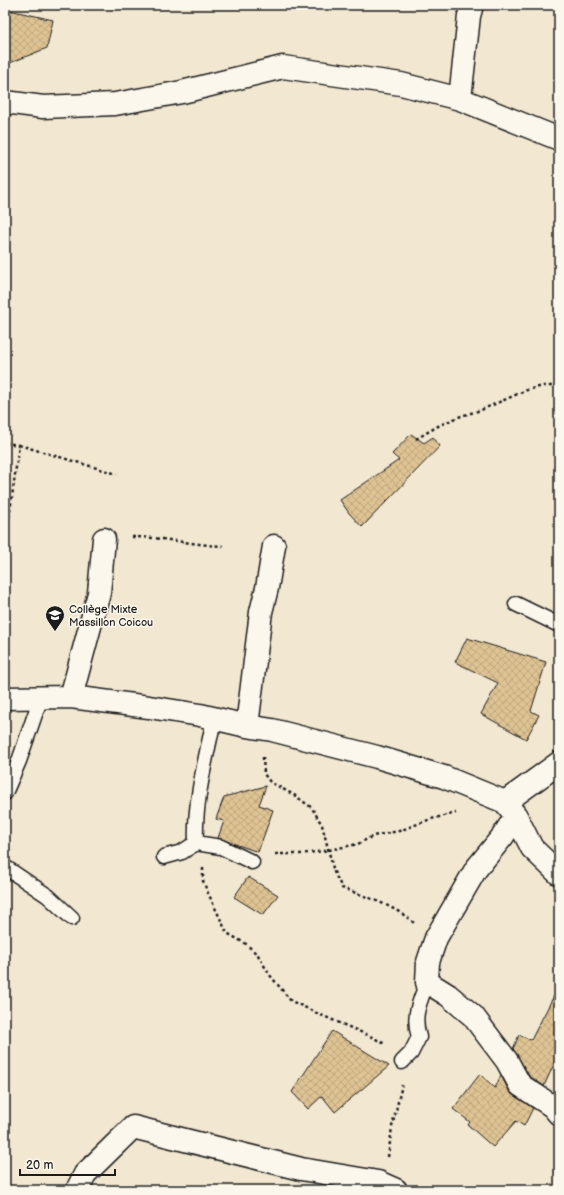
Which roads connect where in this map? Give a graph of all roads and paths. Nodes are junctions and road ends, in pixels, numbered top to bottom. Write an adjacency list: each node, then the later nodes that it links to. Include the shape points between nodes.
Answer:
1 (472, 5): 2 (street)
2 (460, 99): 3 (street, via 401,84 283,67 182,92 115,104 43,107); 4 (street)
3 (5, 102)
4 (559, 140)
5 (559, 386): 6 (path, via 527,390 440,425)
6 (416, 439)
7 (5, 443): 8 (path)
8 (19, 445): 9 (path); 13 (path, via 8,519)
9 (117, 474)
10 (104, 539): 11 (path, via 149,537); 17 (street, via 99,593)
11 (223, 546)
12 (274, 546): 20 (street)
13 (5, 561)
14 (516, 604): 15 (lane)
15 (559, 625)
16 (41, 697): 17 (street); 18 (street); 22 (lane, via 19,762)
17 (71, 697): 19 (street)
18 (5, 698)
19 (214, 719): 20 (street); 25 (lane, via 201,782 195,828)
20 (244, 726): 23 (street, via 272,730 444,777); 26 (path, via 252,744 263,756 264,774 270,782 312,808 322,825)
21 (559, 764): 23 (street)
22 (5, 793)
23 (511, 809): 30 (street, via 532,848); 32 (street, via 503,836 476,869 436,938)
24 (460, 812): 26 (path, via 399,831 373,836 358,844)
25 (196, 843): 27 (lane, via 182,852); 28 (lane, via 221,847); 34 (path, via 197,858 204,869 203,881 227,933 246,944 258,955 269,974 291,1001 370,1036)
26 (329, 850): 28 (path, via 274,854); 32 (path, via 334,872 342,888 394,909 413,922)
27 (164, 856)
28 (252, 862)
29 (5, 867): 31 (lane, via 48,896)
30 (559, 874)
31 (72, 918)
32 (430, 958): 33 (street)
33 (427, 982): 34 (lane, via 417,1009 416,1026 419,1037); 35 (street, via 448,995 473,1016 507,1061 520,1085 552,1106)
34 (406, 1058): 36 (path, via 411,1060 392,1127)
35 (559, 1114)
36 (387, 1186): 37 (street, via 301,1169 133,1127 84,1174)
37 (77, 1190)

